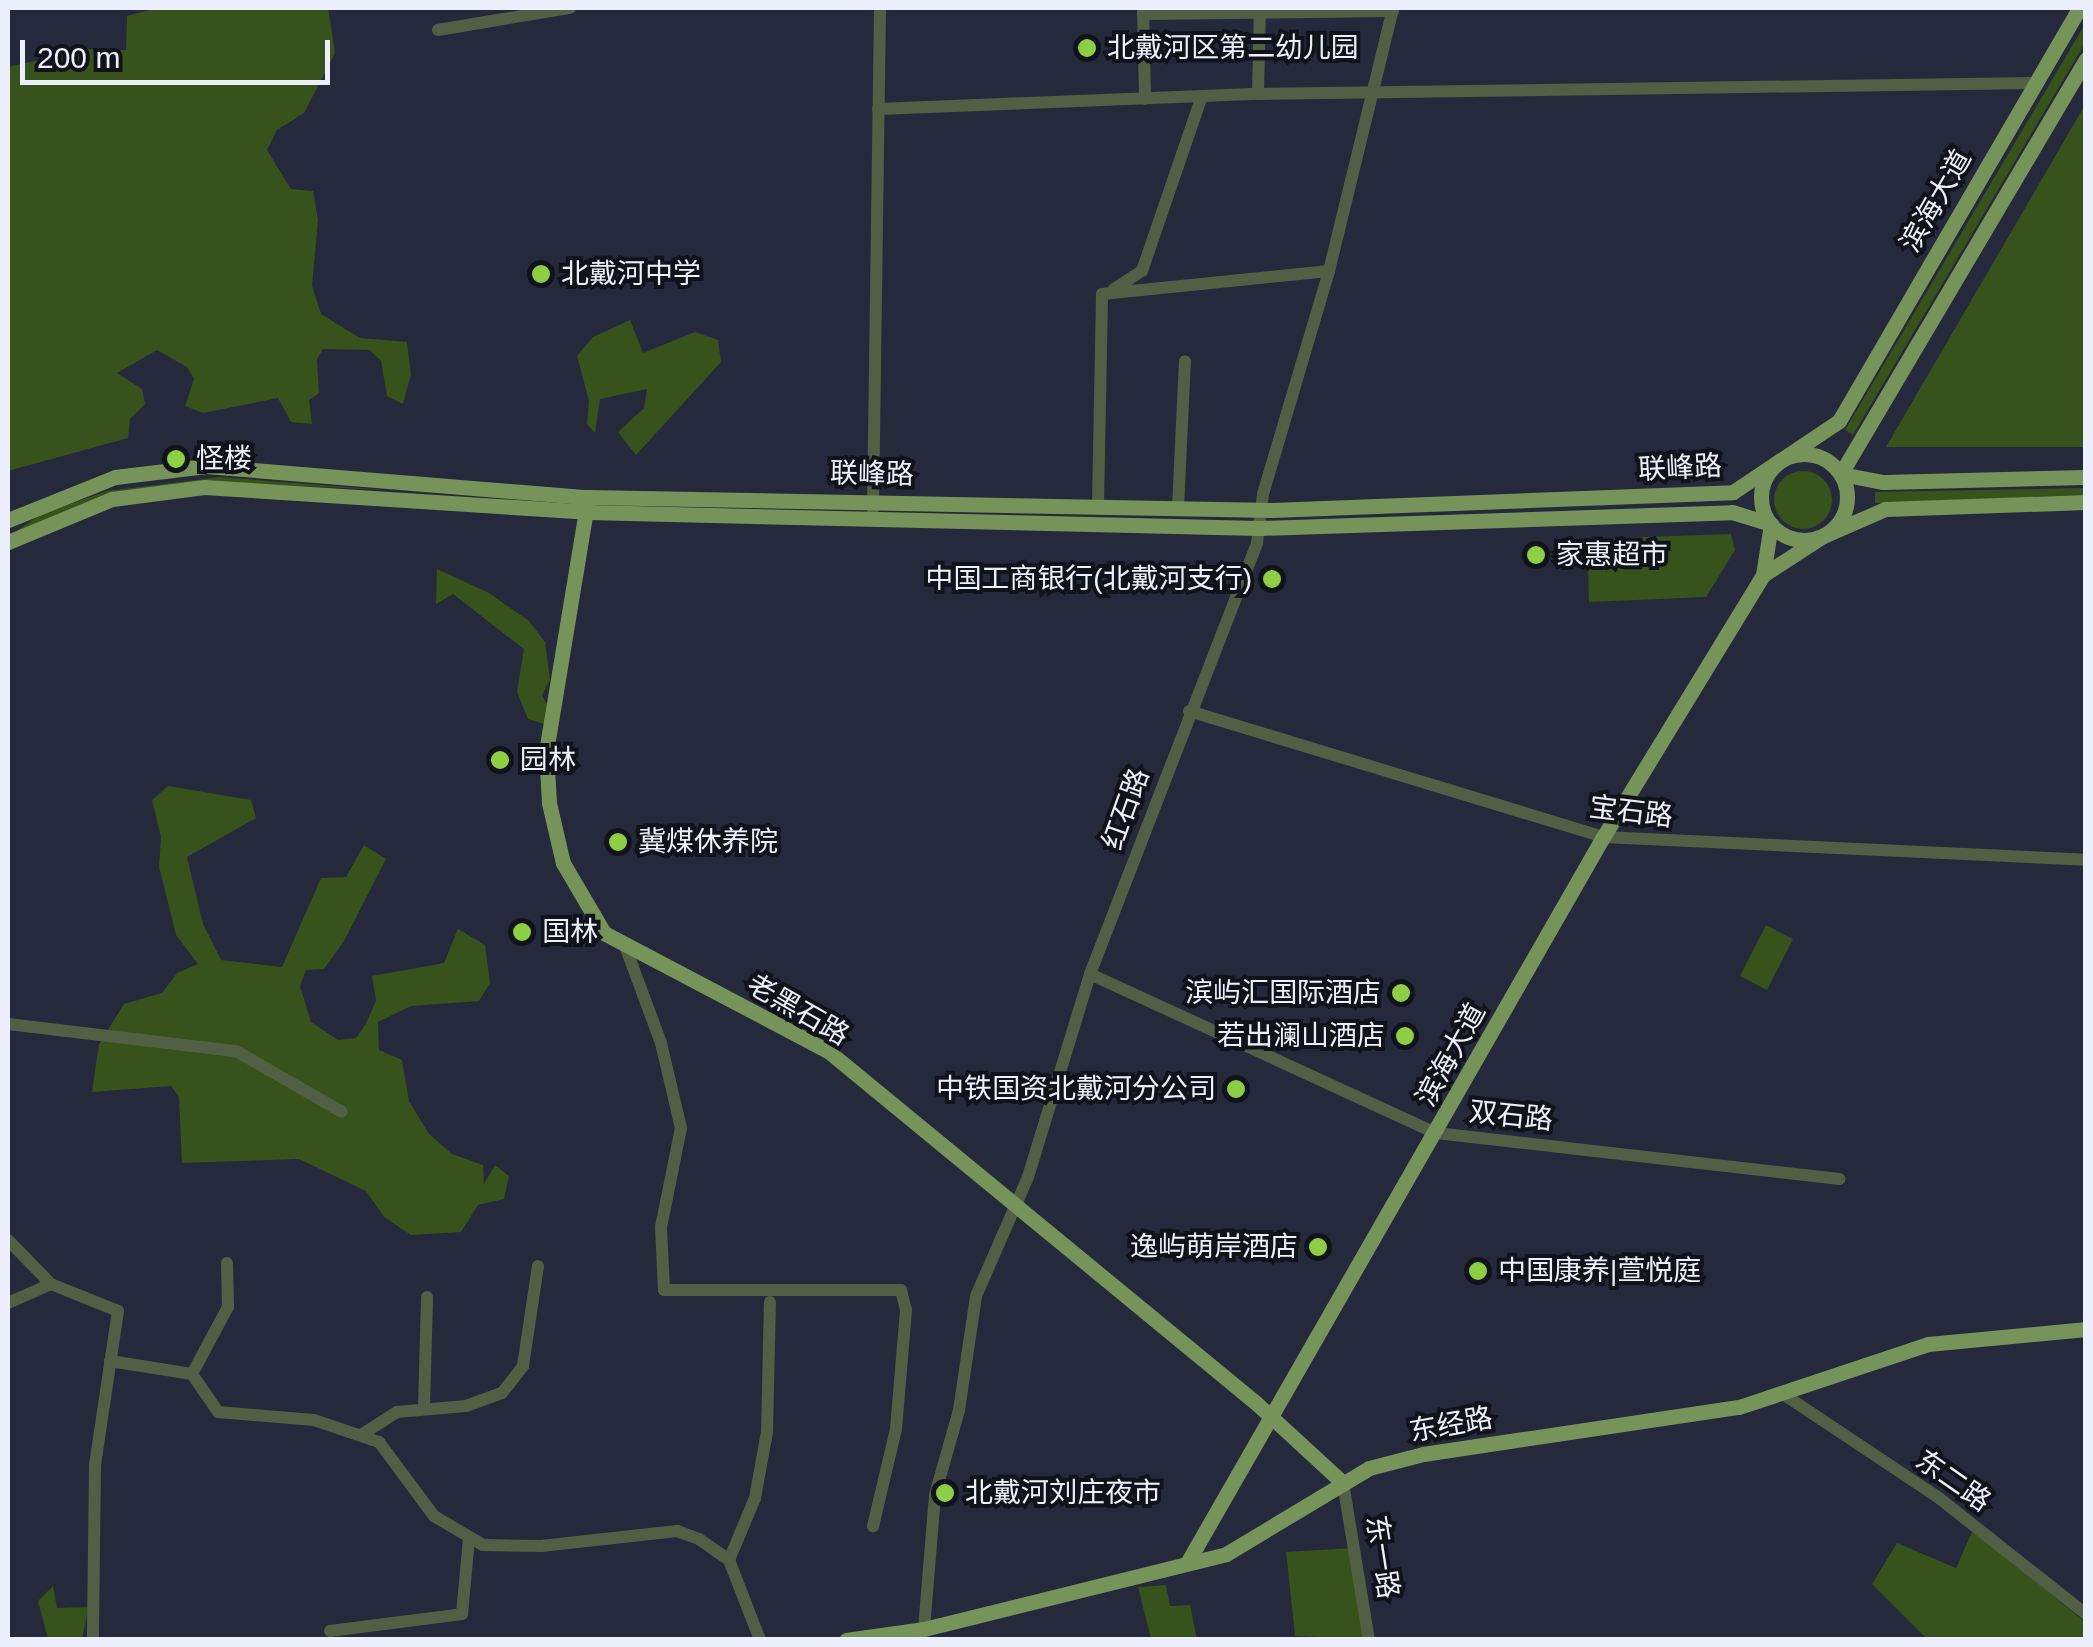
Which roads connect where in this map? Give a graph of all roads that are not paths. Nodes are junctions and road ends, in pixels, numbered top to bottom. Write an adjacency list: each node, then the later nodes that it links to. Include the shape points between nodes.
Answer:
1 (570, 8): 7 (street)
2 (880, 8): 14 (street)
3 (2080, 8): 9 (main road, 滨海大道)
4 (1393, 9): 5 (street); 10 (street, 红石路)
5 (1260, 10): 6 (street); 11 (street)
6 (1143, 11): 13 (street)
7 (438, 30)
8 (2086, 59): 19 (main road, 滨海大道)
9 (2034, 83): 10 (street); 18 (main road, 滨海大道, via 1839,422)
10 (1376, 92): 11 (street); 15 (street, 红石路)
11 (1258, 94): 12 (street)
12 (1202, 96): 13 (street); 16 (street, via 1142,271)
13 (1145, 98): 14 (street)
14 (878, 109): 21 (street)
15 (1329, 271): 16 (street); 26 (street, 红石路)
16 (1102, 294): 24 (street)
17 (1185, 361): 25 (street)
18 (1778, 463): 19 (main road, via 1819,457); 26 (main road, 联峰路, via 1732,492); 29 (main road, via 1761,498)
19 (1841, 474): 20 (main road, via 1882,482); 31 (main road, via 1847,502)
20 (2086, 477)
21 (873, 498): 23 (main road, 联峰路); 24 (main road, 联峰路); 27 (street)
22 (2086, 502): 31 (main road, via 1885,509)
23 (587, 504): 27 (main road, 联峰路); 28 (main road, 联峰路, via 206,466 115,476); 32 (main road, 联峰路, via 204,486 112,499); 37 (main road, 老黑石路, via 546,750 549,803 564,863 604,933)
24 (1098, 504): 25 (main road, 联峰路)
25 (1178, 508): 26 (main road, 联峰路)
26 (1262, 509): 30 (street, 红石路)
27 (872, 516): 30 (main road, 联峰路)
28 (8, 520)
29 (1771, 524): 30 (main road, 联峰路, via 1745,516); 31 (main road, via 1795,539); 33 (main road)
30 (1259, 528): 34 (street, 红石路)
31 (1823, 536): 33 (main road)
32 (8, 542)
33 (1763, 574): 35 (main road, 滨海大道)
34 (1188, 711): 35 (street, 宝石路); 38 (street, 红石路)
35 (1603, 837): 36 (street, 宝石路); 41 (main road, 滨海大道)
36 (2086, 860)
37 (624, 943): 43 (main road, 老黑石路, via 828,1051); 59 (street, via 661,1043 681,1128 661,1227 664,1290 901,1290 906,1310 896,1429)
38 (1090, 974): 41 (street, 双石路); 43 (street, 红石路)
39 (8, 1024): 40 (street, via 236,1051)
40 (342, 1112)
41 (1436, 1133): 42 (street, 双石路); 56 (main road, 滨海大道)
42 (1839, 1179)
43 (1016, 1210): 56 (main road, 老黑石路); 65 (street, 红石路, via 976,1296)
44 (8, 1240): 47 (street)
45 (227, 1263): 53 (street, via 228,1307)
46 (538, 1266): 55 (street, via 523,1366 502,1393 466,1406)
47 (50, 1284): 50 (street); 52 (street, via 118,1311)
48 (427, 1296): 55 (street)
49 (770, 1302): 61 (street, via 767,1432 755,1498)
50 (8, 1303)
51 (2086, 1330): 54 (main road, 东经路, via 1928,1344 1866,1361)
52 (110, 1360): 53 (street); 66 (street, via 95,1465)
53 (192, 1374): 57 (street, via 218,1412 314,1420)
54 (1786, 1396): 58 (main road, 东经路, via 1423,1454 1368,1468); 63 (street, 东二路, via 1939,1498)
55 (424, 1406): 57 (street, via 397,1412)
56 (1274, 1418): 58 (main road, 老黑石路); 62 (main road, 滨海大道)
57 (362, 1434): 60 (street, via 379,1442 434,1516)
58 (1343, 1484): 62 (main road, 东经路, via 1226,1554); 69 (street, 东一路)
59 (872, 1526)
60 (469, 1539): 61 (street, via 541,1546 677,1531); 64 (street, via 462,1614)
61 (729, 1560): 67 (street)
62 (1187, 1563): 65 (main road, 东经路)
63 (2086, 1614)
64 (330, 1632)
65 (914, 1633): 68 (main road, 东经路)
66 (92, 1640)
67 (760, 1640)
68 (846, 1640)
69 (1369, 1640)

